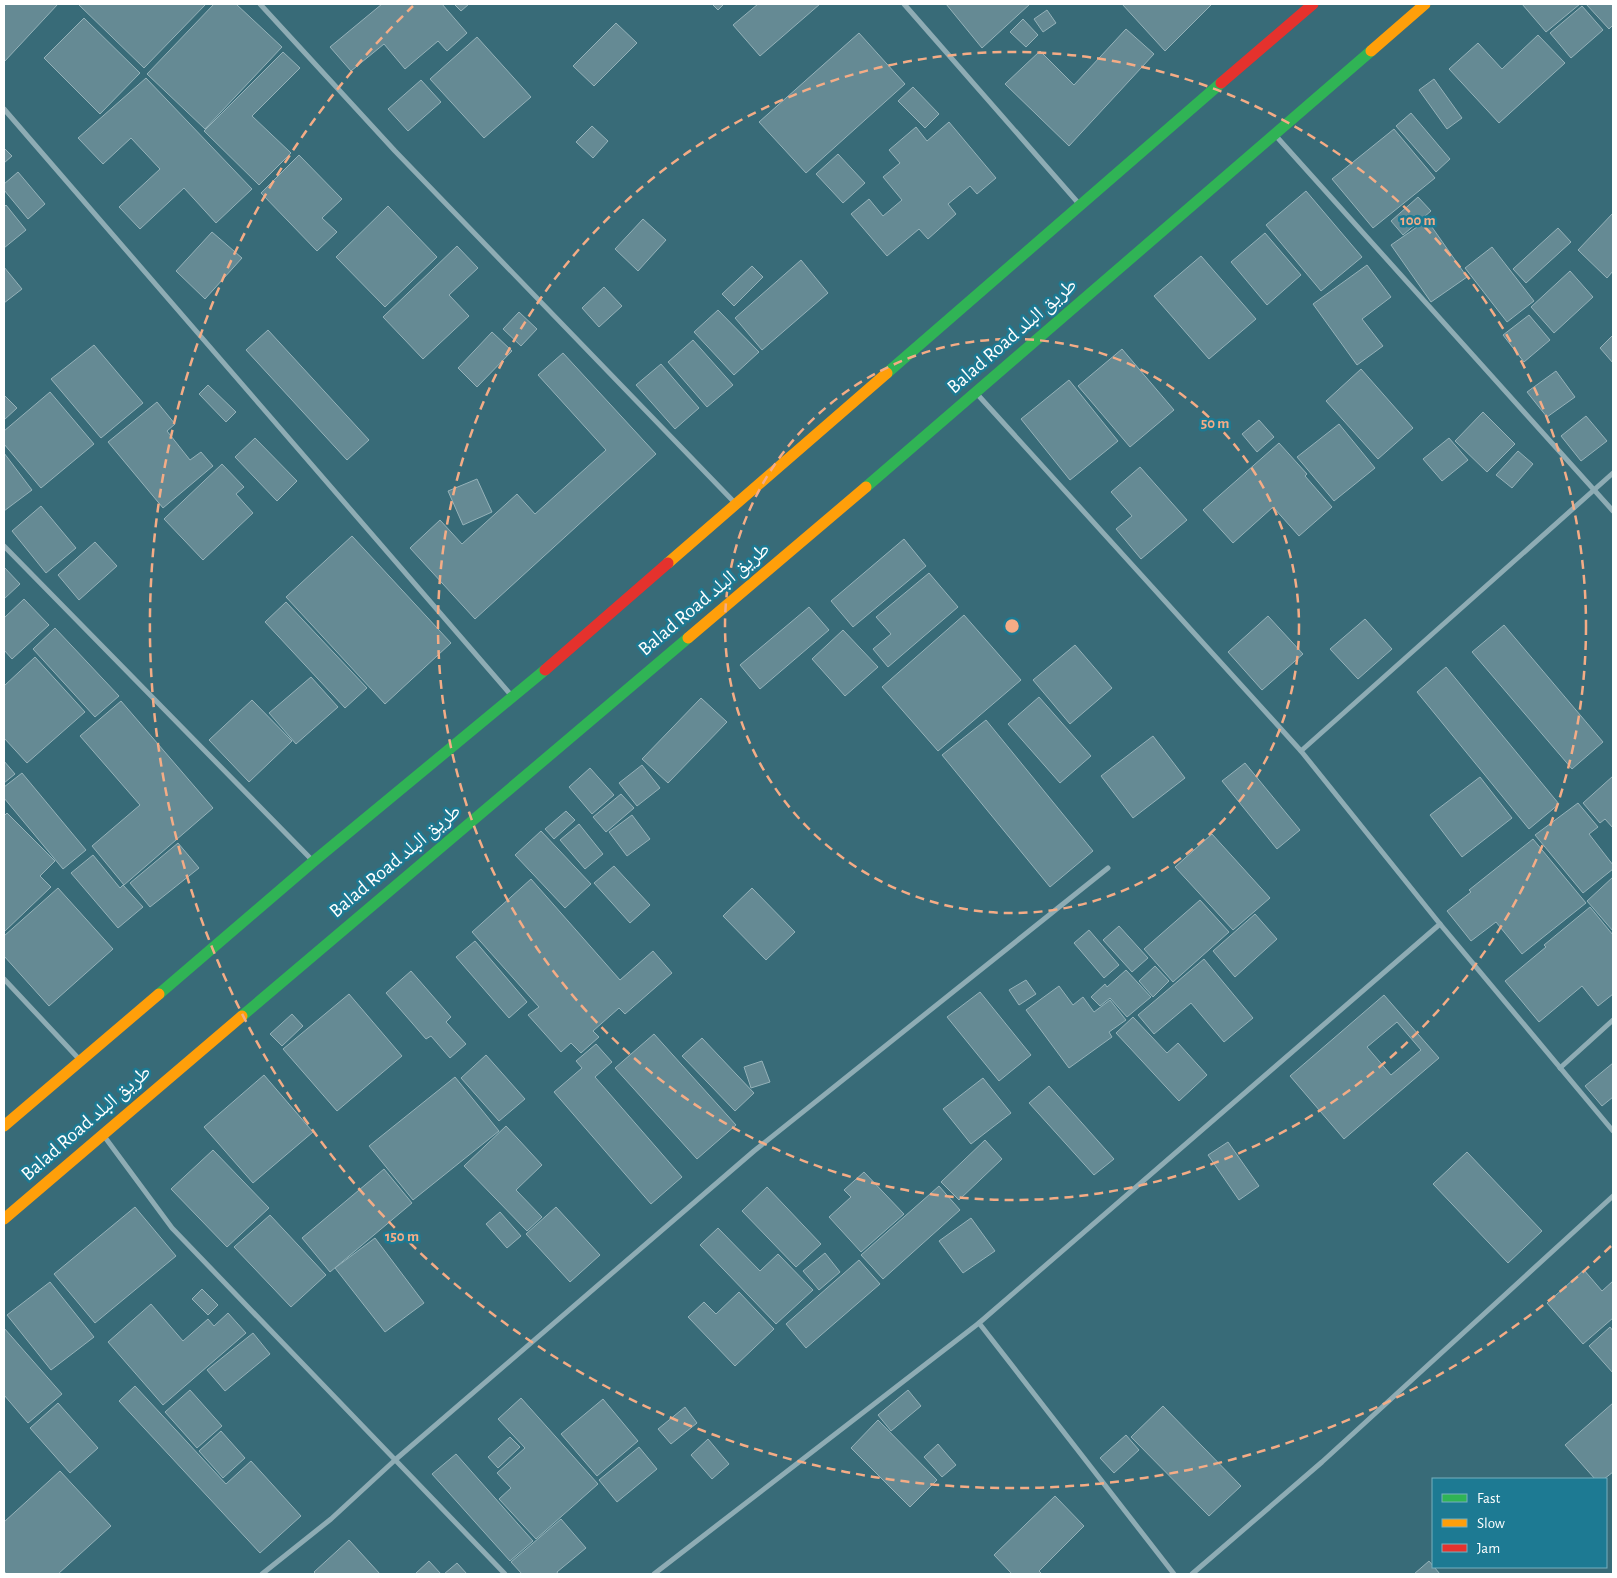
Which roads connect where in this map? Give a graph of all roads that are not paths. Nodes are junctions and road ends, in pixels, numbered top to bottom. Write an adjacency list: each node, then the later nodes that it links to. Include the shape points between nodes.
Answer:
1 (260, 4): 11 (street, via 395,151)
2 (904, 4): 7 (street)
3 (1313, 4): 7 (highway)
4 (1425, 4): 6 (highway, Balad Road طريق البلد)
5 (4, 109): 14 (street)
6 (1275, 134): 8 (highway, Balad Road طريق البلد); 10 (street)
7 (1080, 205): 11 (highway)
8 (976, 392): 15 (street); 25 (highway, Balad Road طريق البلد)
9 (1613, 473): 10 (street)
10 (1595, 490): 12 (street); 15 (street)
11 (736, 504): 14 (highway)
12 (1613, 511)
13 (4, 546): 16 (street)
14 (512, 697): 16 (highway)
15 (1301, 751): 18 (street)
16 (314, 861): 21 (highway)
17 (1108, 868): 29 (street, via 754,1150)
18 (1440, 924): 22 (street); 28 (street)
19 (4, 979): 21 (street)
20 (1613, 1020): 22 (street)
21 (80, 1060): 23 (highway)
22 (1560, 1068): 24 (street)
23 (4, 1126)
24 (1613, 1131)
25 (102, 1134): 27 (highway, Balad Road طريق البلد); 29 (street, via 172,1228)
26 (1613, 1196): 34 (street, via 1322,1462)
27 (4, 1219)
28 (979, 1323): 32 (street); 33 (street)
29 (395, 1460): 30 (street, via 331,1519); 31 (street)
30 (262, 1574)
31 (505, 1574)
32 (654, 1574)
33 (1174, 1574)
34 (1192, 1574)

